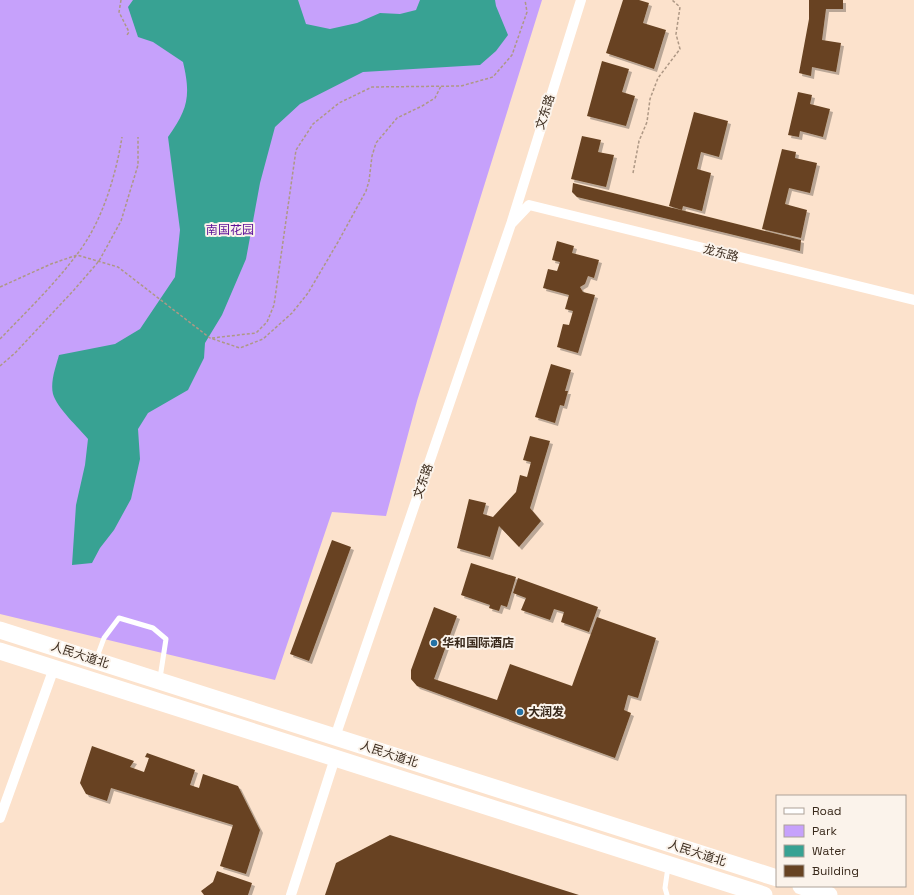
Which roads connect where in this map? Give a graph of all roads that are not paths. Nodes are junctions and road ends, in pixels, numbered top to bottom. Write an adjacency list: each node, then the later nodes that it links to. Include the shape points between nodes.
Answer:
1 (581, 0): 3 (street, 文东路)
2 (529, 205): 3 (street, 文东路); 4 (street, 龙东路)
3 (511, 225): 10 (street, 文东路)
4 (914, 300)
5 (0, 630): 7 (main road, 人民大道北)
6 (0, 651): 8 (main road, 人民大道北)
7 (96, 660): 9 (main road, 人民大道北); 9 (lane, via 104,638 119,618 153,628 166,639)
8 (54, 668): 11 (main road, 人民大道北); 12 (street)
9 (159, 680): 10 (main road, 人民大道北)
10 (335, 737): 14 (main road, 人民大道北)
11 (335, 758): 13 (main road, 人民大道北); 16 (street)
12 (0, 818)
13 (668, 864): 17 (lane, via 664,888); 18 (main road, 人民大道北)
14 (776, 878)
15 (804, 887): 19 (main road)
16 (291, 895)
17 (667, 895)
18 (764, 895)
19 (829, 895)

